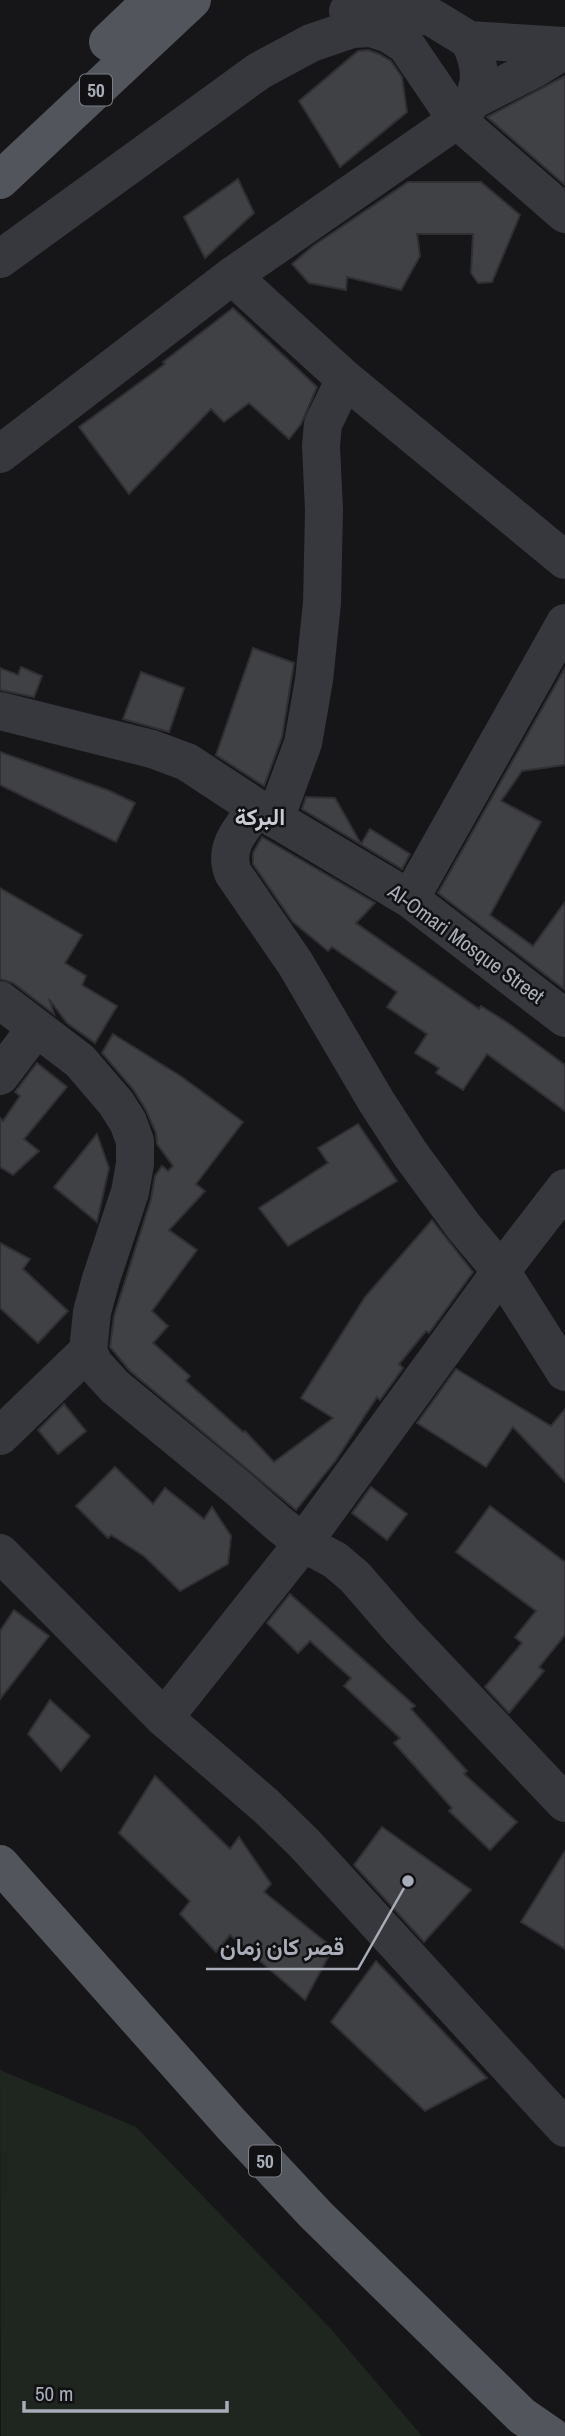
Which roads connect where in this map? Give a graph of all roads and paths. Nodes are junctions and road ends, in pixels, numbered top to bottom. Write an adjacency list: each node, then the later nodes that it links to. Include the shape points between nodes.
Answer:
1 (152, 0): 7 (main road, 50)
2 (192, 0): 8 (main road, 50)
3 (402, 23): 4 (street, via 433,18); 6 (street, via 406,45); 10 (street, via 394,7 372,6 317,22 281,39 223,75); 11 (street, via 334,33 259,71)
4 (469, 40): 5 (street); 6 (street, via 480,74 478,89)
5 (565, 48): 6 (street)
6 (465, 110): 9 (street); 12 (street)
7 (0, 146)
8 (0, 180)
9 (565, 214)
10 (0, 240)
11 (0, 259)
12 (232, 276): 13 (street); 14 (street)
13 (345, 379): 15 (street); 18 (street, via 323,424 322,603 303,743)
14 (0, 454)
15 (565, 560)
16 (565, 623): 19 (street)
17 (0, 711): 18 (street, AI-Omari Mosque Street, via 187,762)
18 (266, 814): 19 (street, AI-Omari Mosque Street); 25 (street, via 234,839 228,861 233,873 295,963 411,1155)
19 (410, 899): 21 (street, AI-Omari Mosque Street)
20 (0, 1000): 22 (street)
21 (565, 1018)
22 (36, 1028): 23 (street); 26 (street, via 98,1082 128,1122 135,1141 130,1192 98,1290)
23 (0, 1076)
24 (565, 1188): 25 (street)
25 (500, 1271): 27 (street); 29 (street)
26 (88, 1351): 28 (street); 29 (street, via 115,1387)
27 (565, 1372)
28 (0, 1436)
29 (303, 1542): 31 (street); 32 (street, via 355,1577)
30 (0, 1553): 31 (street)
31 (164, 1718): 34 (street, via 304,1843)
32 (565, 1803)
33 (0, 1864): 35 (main road, 50, via 316,2215 522,2416)
34 (565, 2128)
35 (551, 2436)

